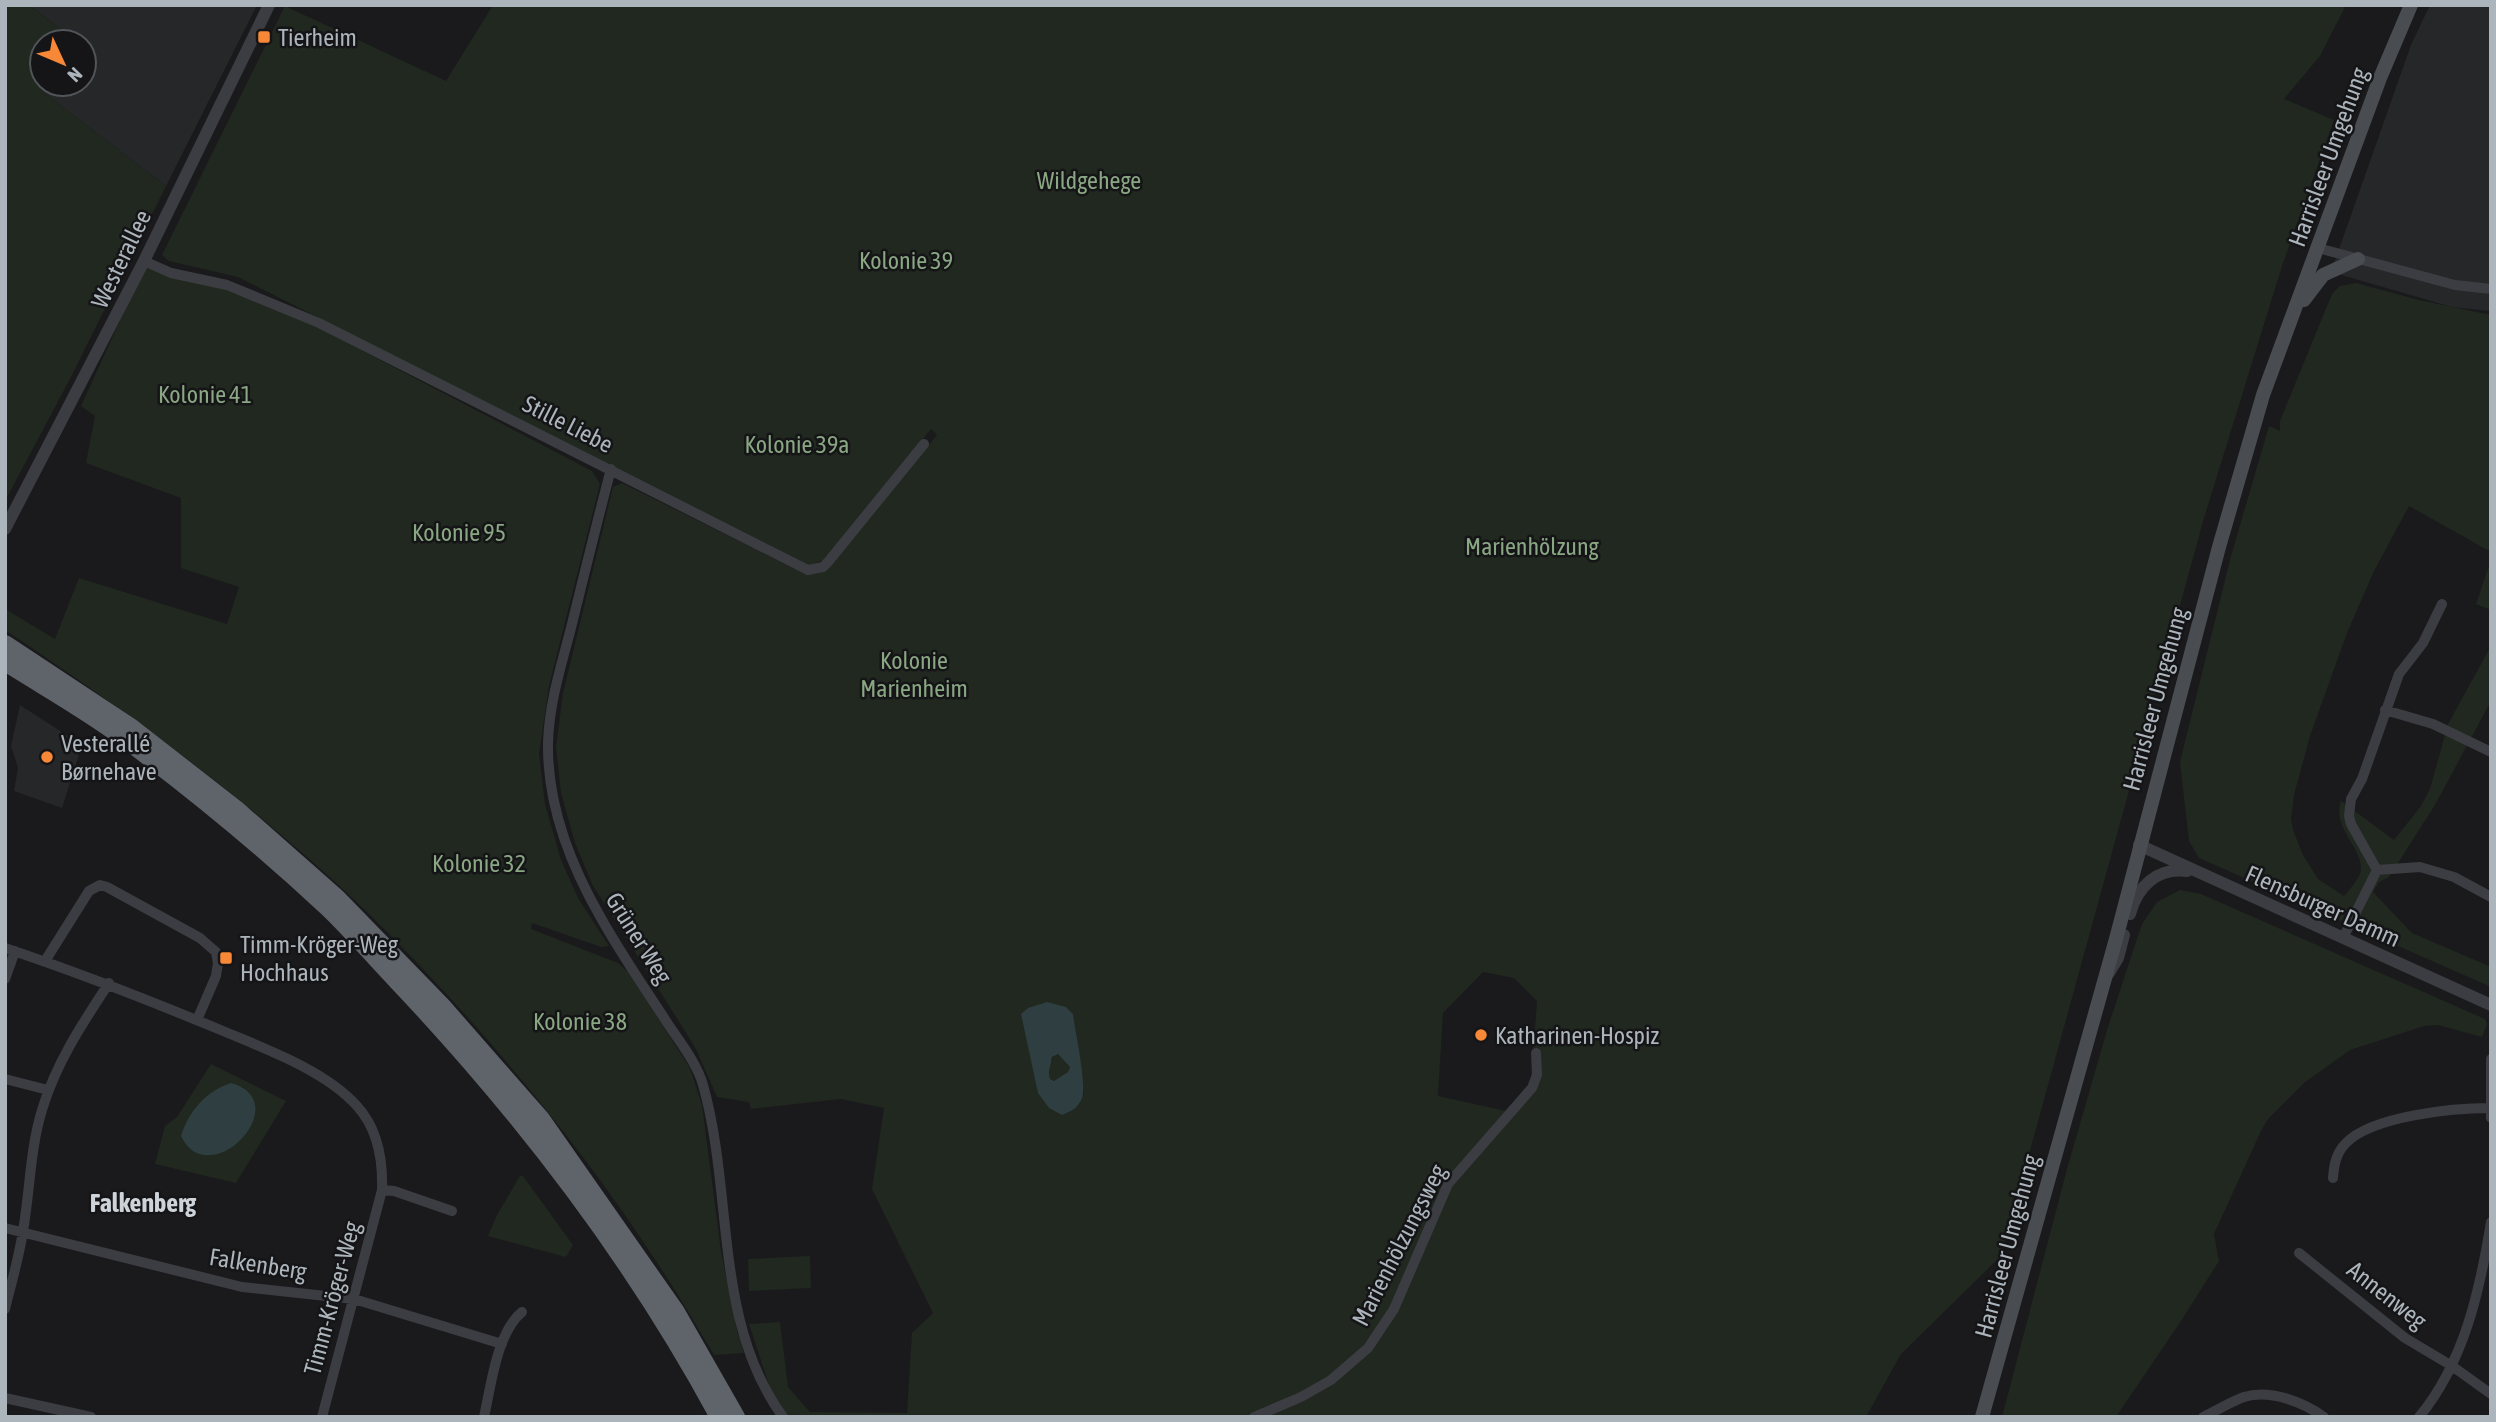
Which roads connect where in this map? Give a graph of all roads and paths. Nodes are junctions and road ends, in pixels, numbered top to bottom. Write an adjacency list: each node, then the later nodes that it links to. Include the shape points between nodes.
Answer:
1 (269, 5): 5 (street, Westerallee)
2 (2411, 5): 3 (main road, Harrisleer Umgehung)
3 (2318, 248): 4 (street); 7 (main road, Harrisleer Umgehung)
4 (2358, 259): 6 (street, via 2455,285); 7 (main road, via 2323,275)
5 (144, 261): 9 (street, Stille Liebe, via 172,273 227,285 319,323); 10 (street, Westerallee)
6 (2491, 289)
7 (2297, 309): 16 (main road, Harrisleer Umgehung, via 2263,395)
8 (923, 444): 9 (street, Stille Liebe, via 828,562 815,570)
9 (611, 469): 53 (street, Grüner Weg, via 554,696 548,744 558,814 585,891 703,1083 717,1155 726,1248 745,1341 770,1399)
10 (5, 529)
11 (2442, 604): 14 (street, via 2423,643 2399,674)
12 (5, 644): 52 (highway, via 132,728 236,809 337,898 442,1006 549,1129 676,1312)
13 (5, 662): 51 (highway, via 128,740 328,909 528,1130 662,1320)
14 (2385, 710): 15 (street, via 2432,724); 17 (street, via 2351,799 2349,816)
15 (2491, 752)
16 (2139, 845): 18 (street, Flensburger Damm); 25 (main road, Harrisleer Umgehung)
17 (2377, 870): 19 (street, via 2420,867 2454,877); 20 (street)
18 (2197, 873): 20 (street, Flensburger Damm); 25 (street, via 2162,873 2138,891 2118,958)
19 (2491, 897)
20 (2343, 938): 26 (street, Flensburger Damm)
21 (10, 949): 22 (street, Timm-Kröger-Weg); 23 (street, Timm-Kröger-Weg)
22 (45, 961): 24 (street, Timm-Kröger-Weg); 27 (street, via 89,891 107,887 200,937 216,952 216,976)
23 (5, 979)
24 (109, 983): 27 (street, Timm-Kröger-Weg); 31 (street, via 69,1045)
25 (2102, 986): 55 (main road, Harrisleer Umgehung)
26 (2491, 1005)
27 (197, 1020): 34 (street, Timm-Kröger-Weg, via 308,1071 351,1099 377,1142)
28 (1536, 1053): 54 (street, Marienhölzungsweg, via 1532,1088 1448,1184 1394,1309 1368,1348 1331,1380)
29 (2491, 1059): 32 (street)
30 (5, 1079): 31 (street)
31 (48, 1090): 38 (street, via 36,1130)
32 (2490, 1111): 33 (street, via 2427,1113 2369,1127 2346,1143 2335,1159)
33 (2333, 1178)
34 (382, 1190): 35 (street); 41 (street, Timm-Kröger-Weg)
35 (452, 1211)
36 (2491, 1222): 40 (street)
37 (5, 1228): 38 (street, Falkenberg)
38 (23, 1233): 41 (street, Falkenberg, via 242,1287); 42 (street)
39 (2300, 1253): 45 (street, Annenweg, via 2404,1338)
40 (2486, 1283): 45 (street)
41 (354, 1298): 44 (street, Falkenberg); 49 (street, Timm-Kröger-Weg)
42 (5, 1309)
43 (522, 1312): 44 (street, via 509,1326)
44 (502, 1344): 50 (street)
45 (2452, 1366): 46 (street, Annenweg); 58 (street)
46 (2491, 1394)
47 (5, 1398): 48 (street)
48 (91, 1417)
49 (322, 1417)
50 (484, 1417)
51 (719, 1417)
52 (736, 1417)
53 (783, 1417)
54 (1254, 1417)
55 (1982, 1417)
56 (2203, 1417): 57 (street, via 2245,1397 2273,1396 2309,1406)
57 (2324, 1417)
58 (2419, 1417)

